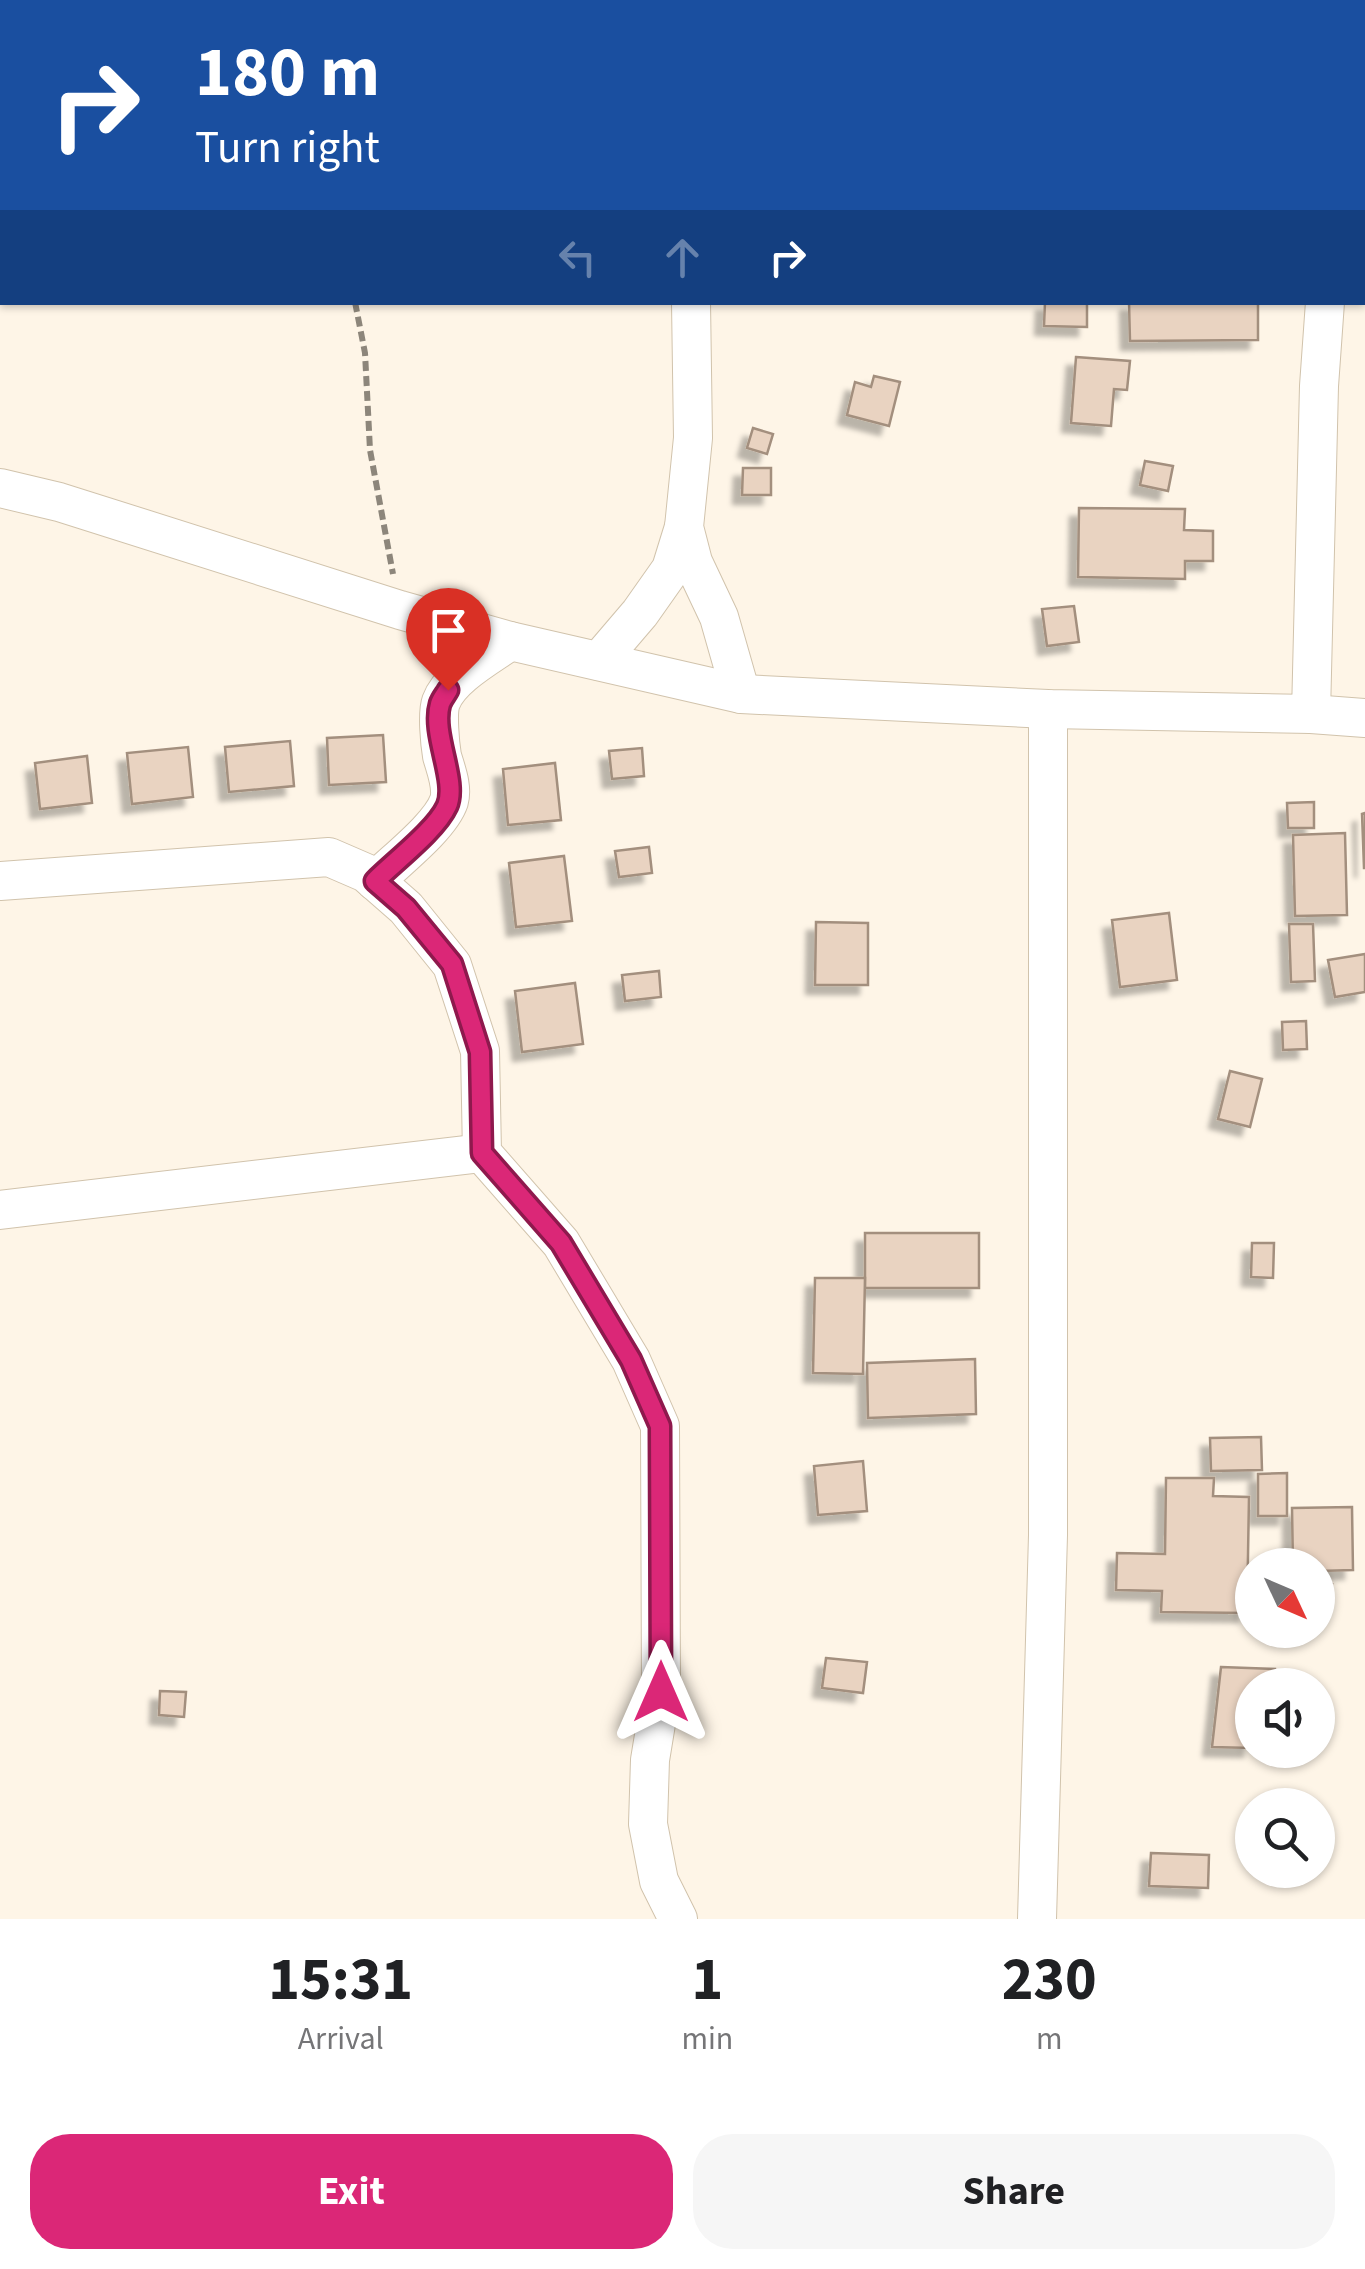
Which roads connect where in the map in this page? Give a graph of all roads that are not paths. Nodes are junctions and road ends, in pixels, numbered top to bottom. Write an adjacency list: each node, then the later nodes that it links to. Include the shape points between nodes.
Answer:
1 (691, 305): 4 (street, via 693,438)
2 (1326, 305): 9 (street)
3 (0, 488): 5 (street)
4 (684, 527): 6 (street, via 671,568); 7 (street)
5 (510, 640): 6 (street); 12 (street, via 465,673 440,704 448,804)
6 (599, 661): 7 (street)
7 (741, 694): 8 (street)
8 (1048, 708): 9 (street); 16 (street, via 1048,1534)
9 (1311, 714): 10 (street)
10 (1365, 718)
11 (0, 881): 12 (street, via 329,857)
12 (375, 881): 13 (street, via 452,964 480,1052)
13 (482, 1153): 14 (street); 15 (street, via 561,1243 631,1360 660,1426 661,1692 648,1824 658,1881)
14 (0, 1210)
15 (678, 1919)
16 (1037, 1919)

